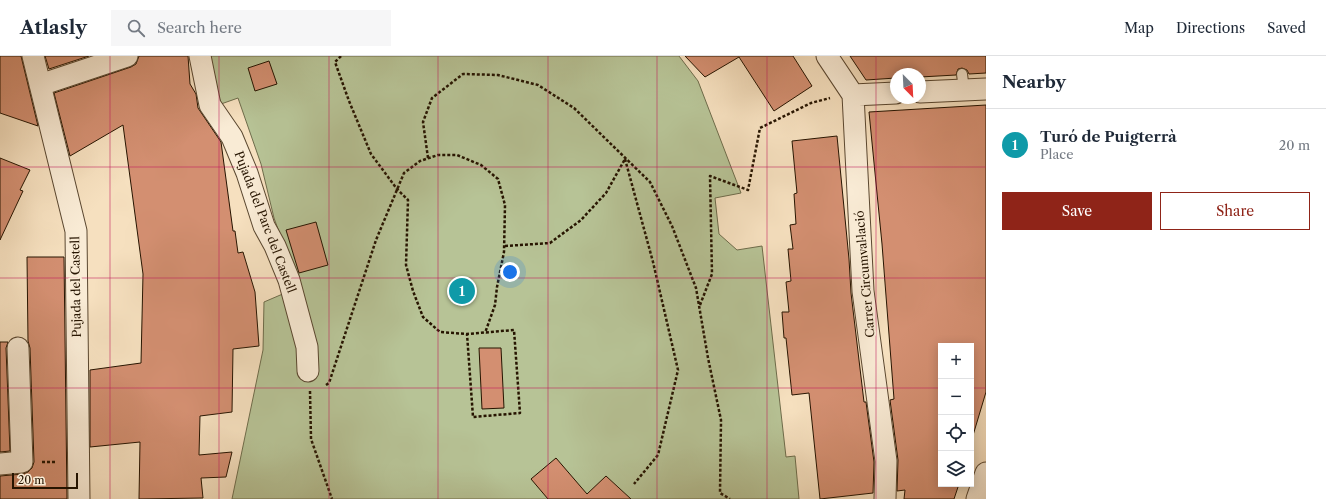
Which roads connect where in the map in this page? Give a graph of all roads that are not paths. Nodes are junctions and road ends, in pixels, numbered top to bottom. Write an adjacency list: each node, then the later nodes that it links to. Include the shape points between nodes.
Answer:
1 (33, 56): 5 (street, Pujada del Castell)
2 (127, 56): 5 (street)
3 (200, 56): 11 (street, Pujada del Parc del Castell, via 210,105 232,137 264,226 289,280 307,347)
4 (827, 56): 9 (street)
5 (40, 85): 14 (street, Pujada del Castell, via 76,231)
6 (986, 89): 7 (street, via 963,82)
7 (926, 91)
8 (890, 93): 9 (street)
9 (853, 95): 15 (street, Carrer Circumval·lació, via 863,291 886,460)
10 (18, 348): 12 (street, via 22,462)
11 (308, 371)
12 (0, 464)
13 (986, 473): 16 (street)
14 (79, 499)
15 (885, 499)
16 (977, 499)

